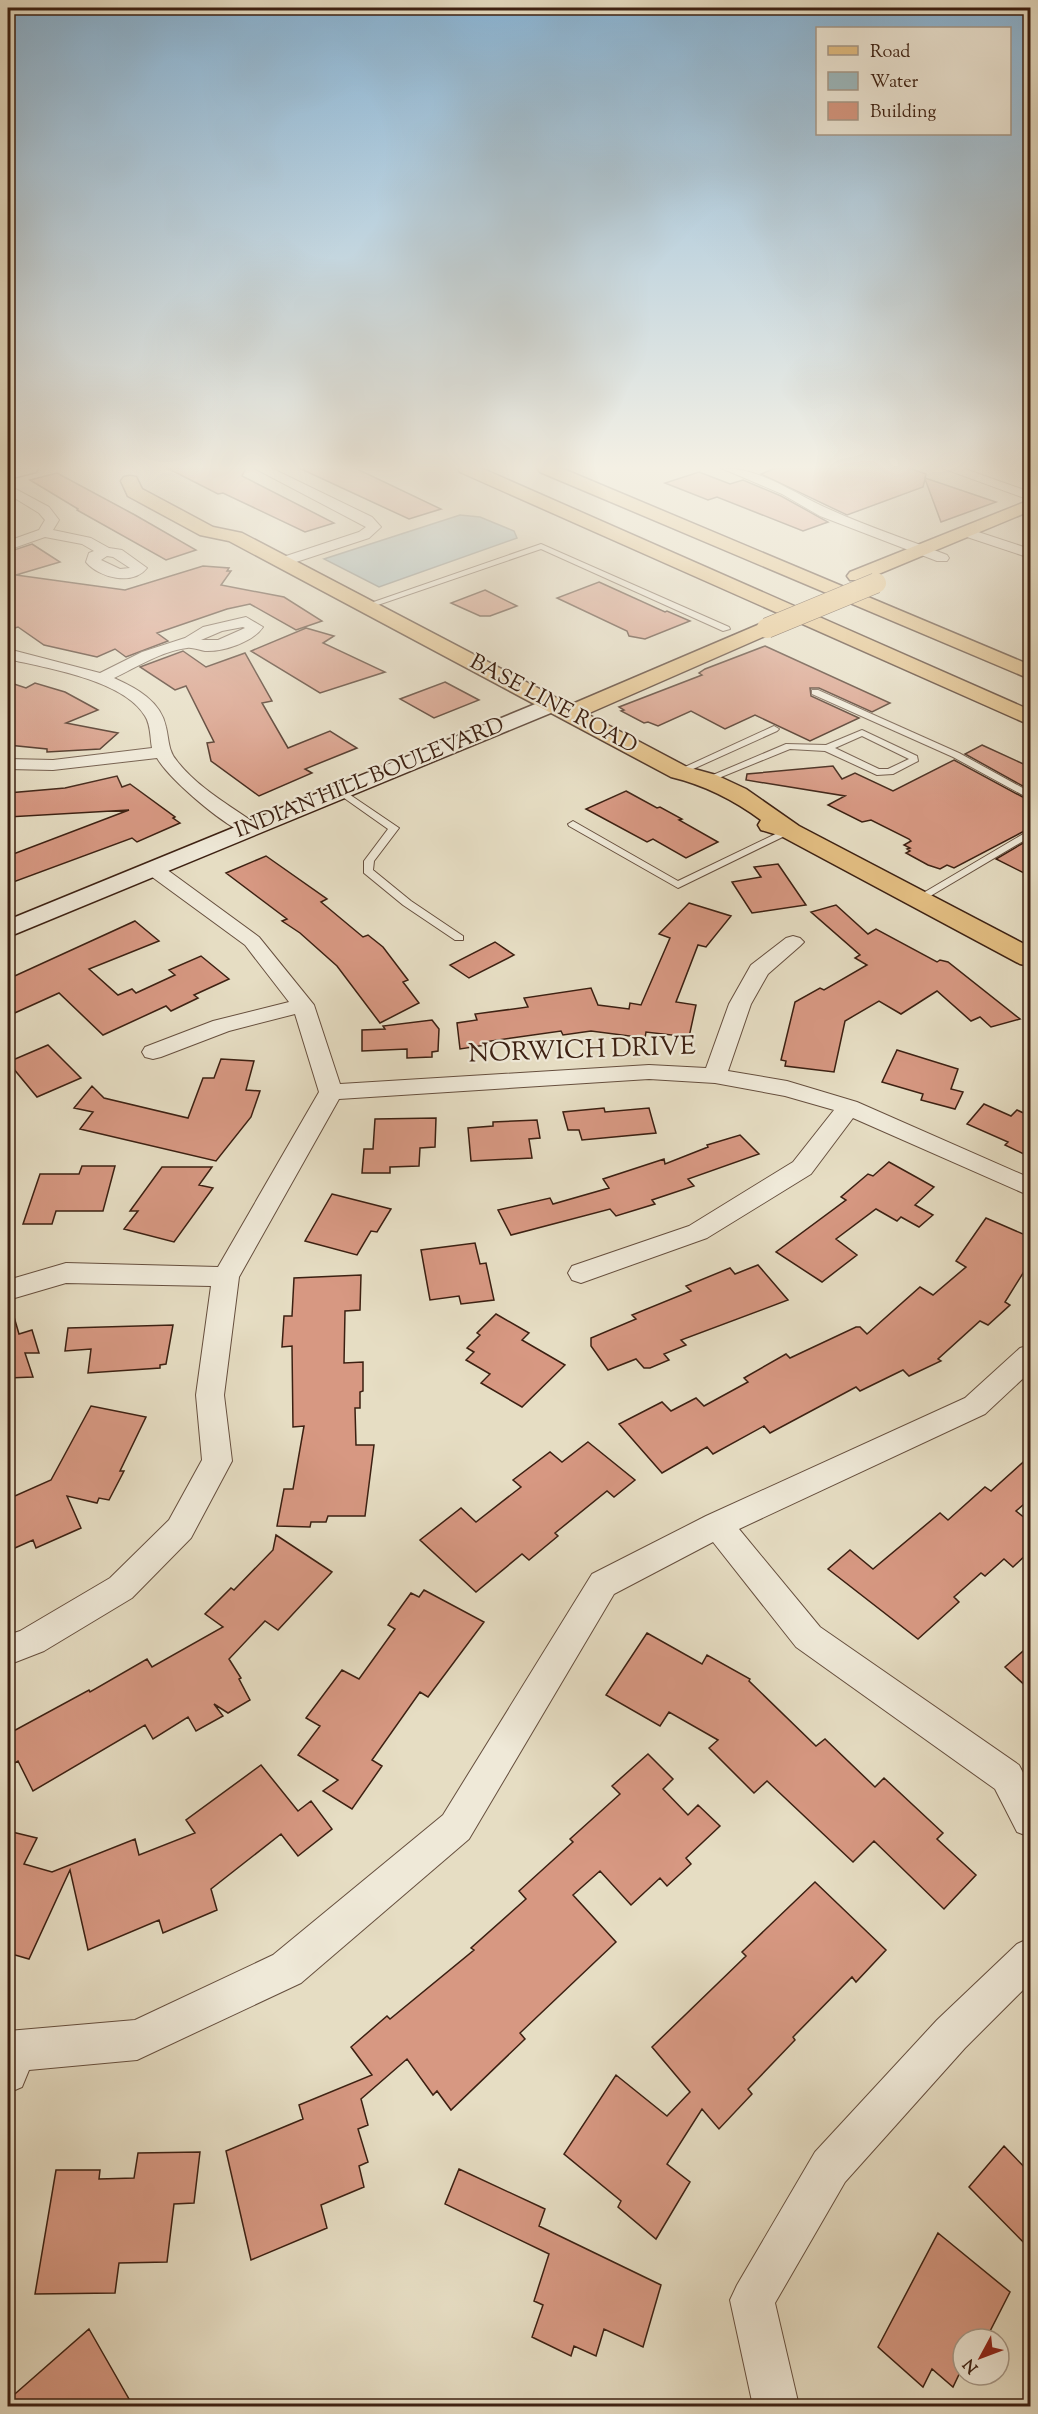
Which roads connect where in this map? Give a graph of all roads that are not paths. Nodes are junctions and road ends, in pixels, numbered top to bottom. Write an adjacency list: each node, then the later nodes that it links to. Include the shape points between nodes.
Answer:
1 (318, 581): 9 (main road, BASE LINE ROAD)
2 (439, 581): 9 (lane)
3 (618, 581): 11 (lane)
4 (721, 581): 20 (main road)
5 (747, 581): 18 (main road)
6 (811, 581): 8 (main road)
7 (864, 581): 10 (main road, INDIAN HILL BOULEVARD, bridge)
8 (852, 598): 14 (main road); 16 (main road, via 862,609)
9 (366, 606): 19 (main road, BASE LINE ROAD)
10 (758, 624): 11 (main road, INDIAN HILL BOULEVARD); 19 (main road, INDIAN HILL BOULEVARD)
11 (726, 629): 19 (main road, INDIAN HILL BOULEVARD, via 650,660)
12 (191, 641): 15 (street, via 148,655)
13 (8, 654): 15 (street)
14 (1030, 673)
15 (102, 678): 23 (street, via 132,694 153,714)
16 (1030, 682)
17 (815, 692): 28 (lane, via 956,755)
18 (1030, 704)
19 (559, 710): 25 (main road, BASE LINE ROAD); 27 (street, INDIAN HILL BOULEVARD)
20 (1030, 717)
21 (774, 729): 25 (lane)
22 (827, 748): 22 (lane, via 876,772 890,772 914,761 912,756 867,734 856,734); 26 (lane, via 782,747)
23 (162, 752): 24 (street, via 74,763); 30 (street, via 172,769)
24 (8, 764)
25 (679, 772): 26 (main road, BASE LINE ROAD); 31 (main road, BASE LINE ROAD, via 684,782 756,820)
26 (706, 780): 31 (main road, BASE LINE ROAD, via 771,814)
27 (340, 791): 30 (street, INDIAN HILL BOULEVARD); 36 (lane, via 393,828 369,861 368,871)
28 (1030, 796)
29 (573, 824): 31 (lane, via 678,885)
30 (249, 828): 33 (street, INDIAN HILL BOULEVARD)
31 (790, 831): 34 (main road, BASE LINE ROAD)
32 (1030, 833): 34 (lane)
33 (155, 870): 35 (street, INDIAN HILL BOULEVARD); 39 (street, via 252,941)
34 (918, 899): 38 (main road, BASE LINE ROAD)
35 (8, 929)
36 (459, 938)
37 (793, 942): 41 (street, via 759,970 740,1004)
38 (1026, 951)
39 (303, 1005): 40 (street, via 221,1026); 42 (street)
40 (153, 1052)
41 (715, 1076): 42 (street, NORWICH DRIVE, via 648,1072); 43 (street, NORWICH DRIVE, via 787,1089)
42 (331, 1092): 46 (street)
43 (849, 1107): 44 (street, NORWICH DRIVE); 45 (street, via 802,1168 698,1232)
44 (1030, 1188)
45 (582, 1273)
46 (226, 1277): 47 (street, via 66,1274); 50 (street, via 210,1395 217,1461 180,1529 121,1588 32,1641)
47 (8, 1290)
48 (1030, 1356): 49 (street, via 975,1406)
49 (717, 1525): 51 (street, via 808,1637 1007,1777); 53 (street, via 603,1584 456,1827 287,1969 137,2040)
50 (8, 1650)
51 (1030, 1820)
52 (1030, 1957): 54 (street, via 951,2034 830,2167 752,2300)
53 (10, 2059)
54 (776, 2406)

